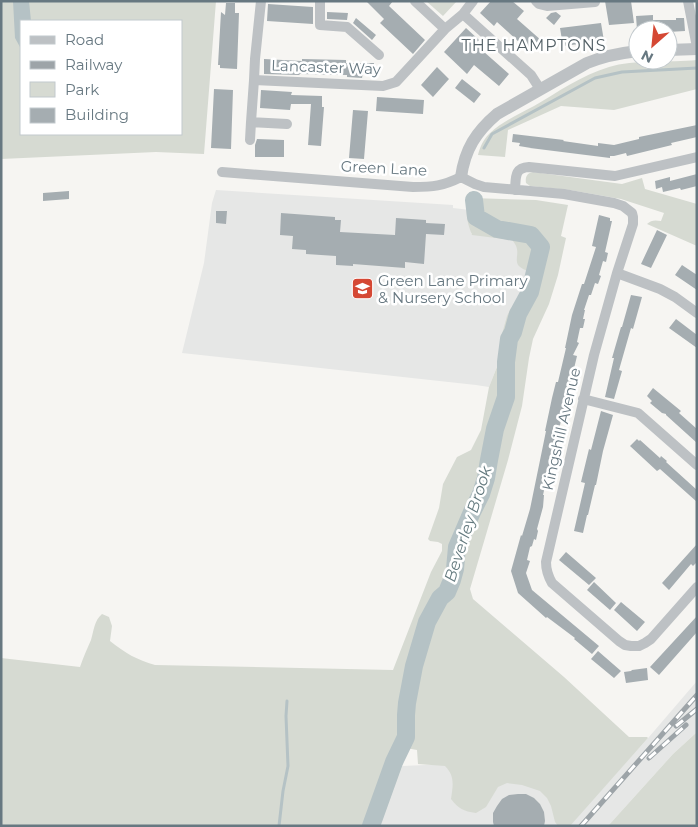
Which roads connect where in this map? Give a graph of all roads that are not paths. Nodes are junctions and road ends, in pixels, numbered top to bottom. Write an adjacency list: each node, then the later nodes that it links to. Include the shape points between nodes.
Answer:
1 (261, 1): 14 (street)
2 (320, 1): 13 (street, via 320,25 347,27)
3 (415, 1): 9 (street)
4 (473, 1): 8 (street, Lancaster Way)
5 (536, 1): 7 (street, via 547,6)
6 (688, 1): 10 (street)
7 (595, 2)
8 (463, 14): 9 (street, Lancaster Way); 15 (street, via 531,75)
9 (445, 29): 14 (street, Lancaster Way, via 396,82 383,86)
10 (697, 48): 11 (street)
11 (678, 49)
12 (628, 52): 15 (street, via 601,57)
13 (379, 55)
14 (254, 80): 16 (street, Lancaster Way)
15 (540, 89): 21 (street, via 498,114 478,133 463,162)
16 (251, 122): 17 (street); 18 (street, Lancaster Way)
17 (287, 124)
18 (250, 140)
19 (697, 157): 22 (street, via 615,176 522,167 517,173)
20 (222, 172): 21 (street, Green Lane, via 413,187 435,187)
21 (461, 177): 22 (street, via 484,188)
22 (515, 190): 23 (street, Kingshill Avenue, via 598,199 628,209 632,213 633,224)
23 (617, 273): 24 (street, via 668,292); 25 (street, Kingshill Avenue)
24 (697, 313)
25 (583, 399): 26 (street, via 638,413); 27 (street, Kingshill Avenue, via 546,562 552,583 619,641 631,646 639,646 651,639)
26 (697, 465)
27 (697, 587)

